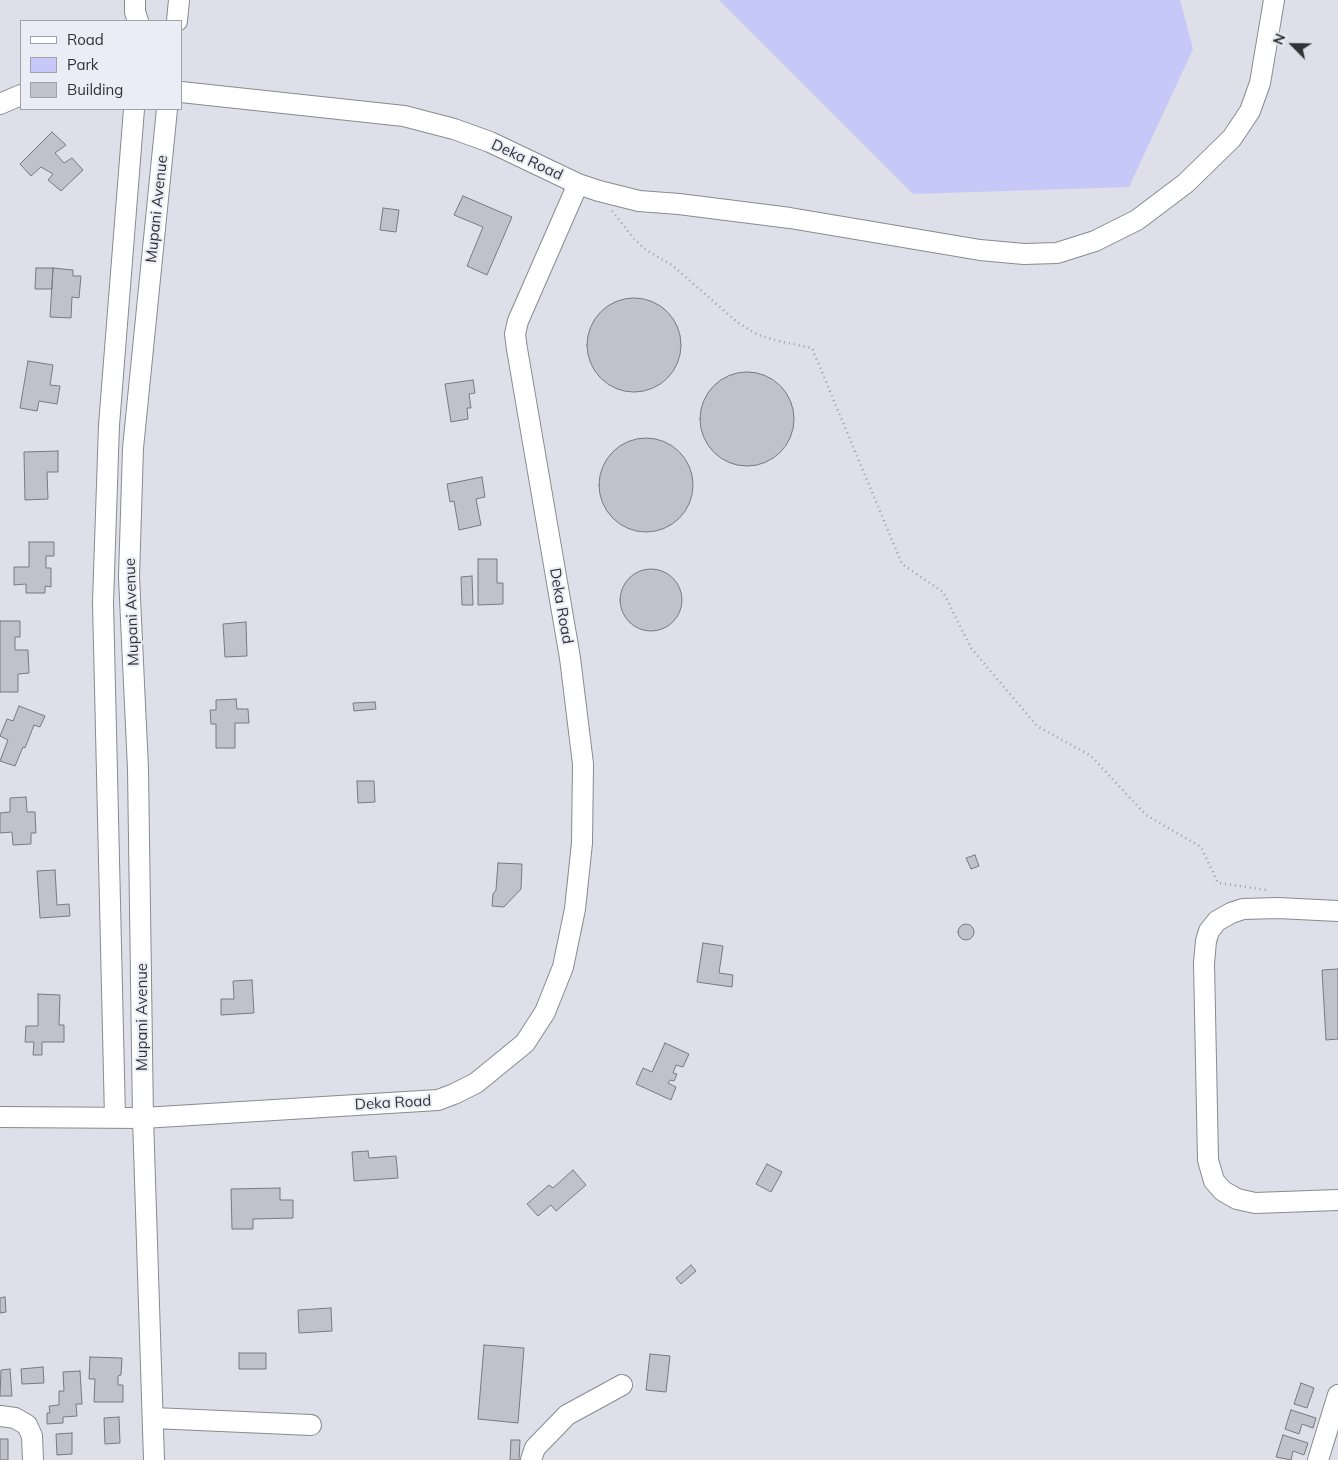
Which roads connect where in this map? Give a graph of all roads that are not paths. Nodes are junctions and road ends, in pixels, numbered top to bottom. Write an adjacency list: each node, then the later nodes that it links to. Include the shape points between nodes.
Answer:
1 (135, 0): 4 (street, via 134,12)
2 (179, 0): 5 (street)
3 (1274, 0): 11 (street, via 1260,83 1250,111 1232,138 1186,183 1137,220 1095,241 1057,253 980,250 790,218 639,201)
4 (138, 20)
5 (176, 20)
6 (182, 92): 11 (street, Deka Road, via 404,116 454,128 490,142)
7 (20, 95): 8 (street)
8 (0, 104)
9 (134, 110): 14 (street, via 109,425 103,602)
10 (168, 110): 15 (street, Mupani Avenue, via 133,448 129,577 138,769)
11 (578, 184): 15 (street, Deka Road, via 515,334 570,658 583,764 582,844 575,908 563,967 545,1012 525,1042 504,1061 476,1084 438,1100)
12 (1338, 911): 16 (street, via 1278,908 1243,909 1230,913 1209,930 1204,963 1208,1160 1214,1181 1237,1199 1255,1203)
13 (0, 1117): 14 (street, Deka Road)
14 (115, 1118): 15 (street, Deka Road)
15 (143, 1118): 20 (street, Mupani Avenue)
16 (1338, 1200)
17 (622, 1385): 24 (street, via 567,1416 535,1448)
18 (1338, 1395): 25 (street)
19 (0, 1416): 22 (street, via 9,1416 28,1425)
20 (153, 1418): 21 (street); 23 (street, Mupani Avenue)
21 (311, 1425)
22 (33, 1460)
23 (154, 1460)
24 (531, 1460)
25 (1318, 1460)

